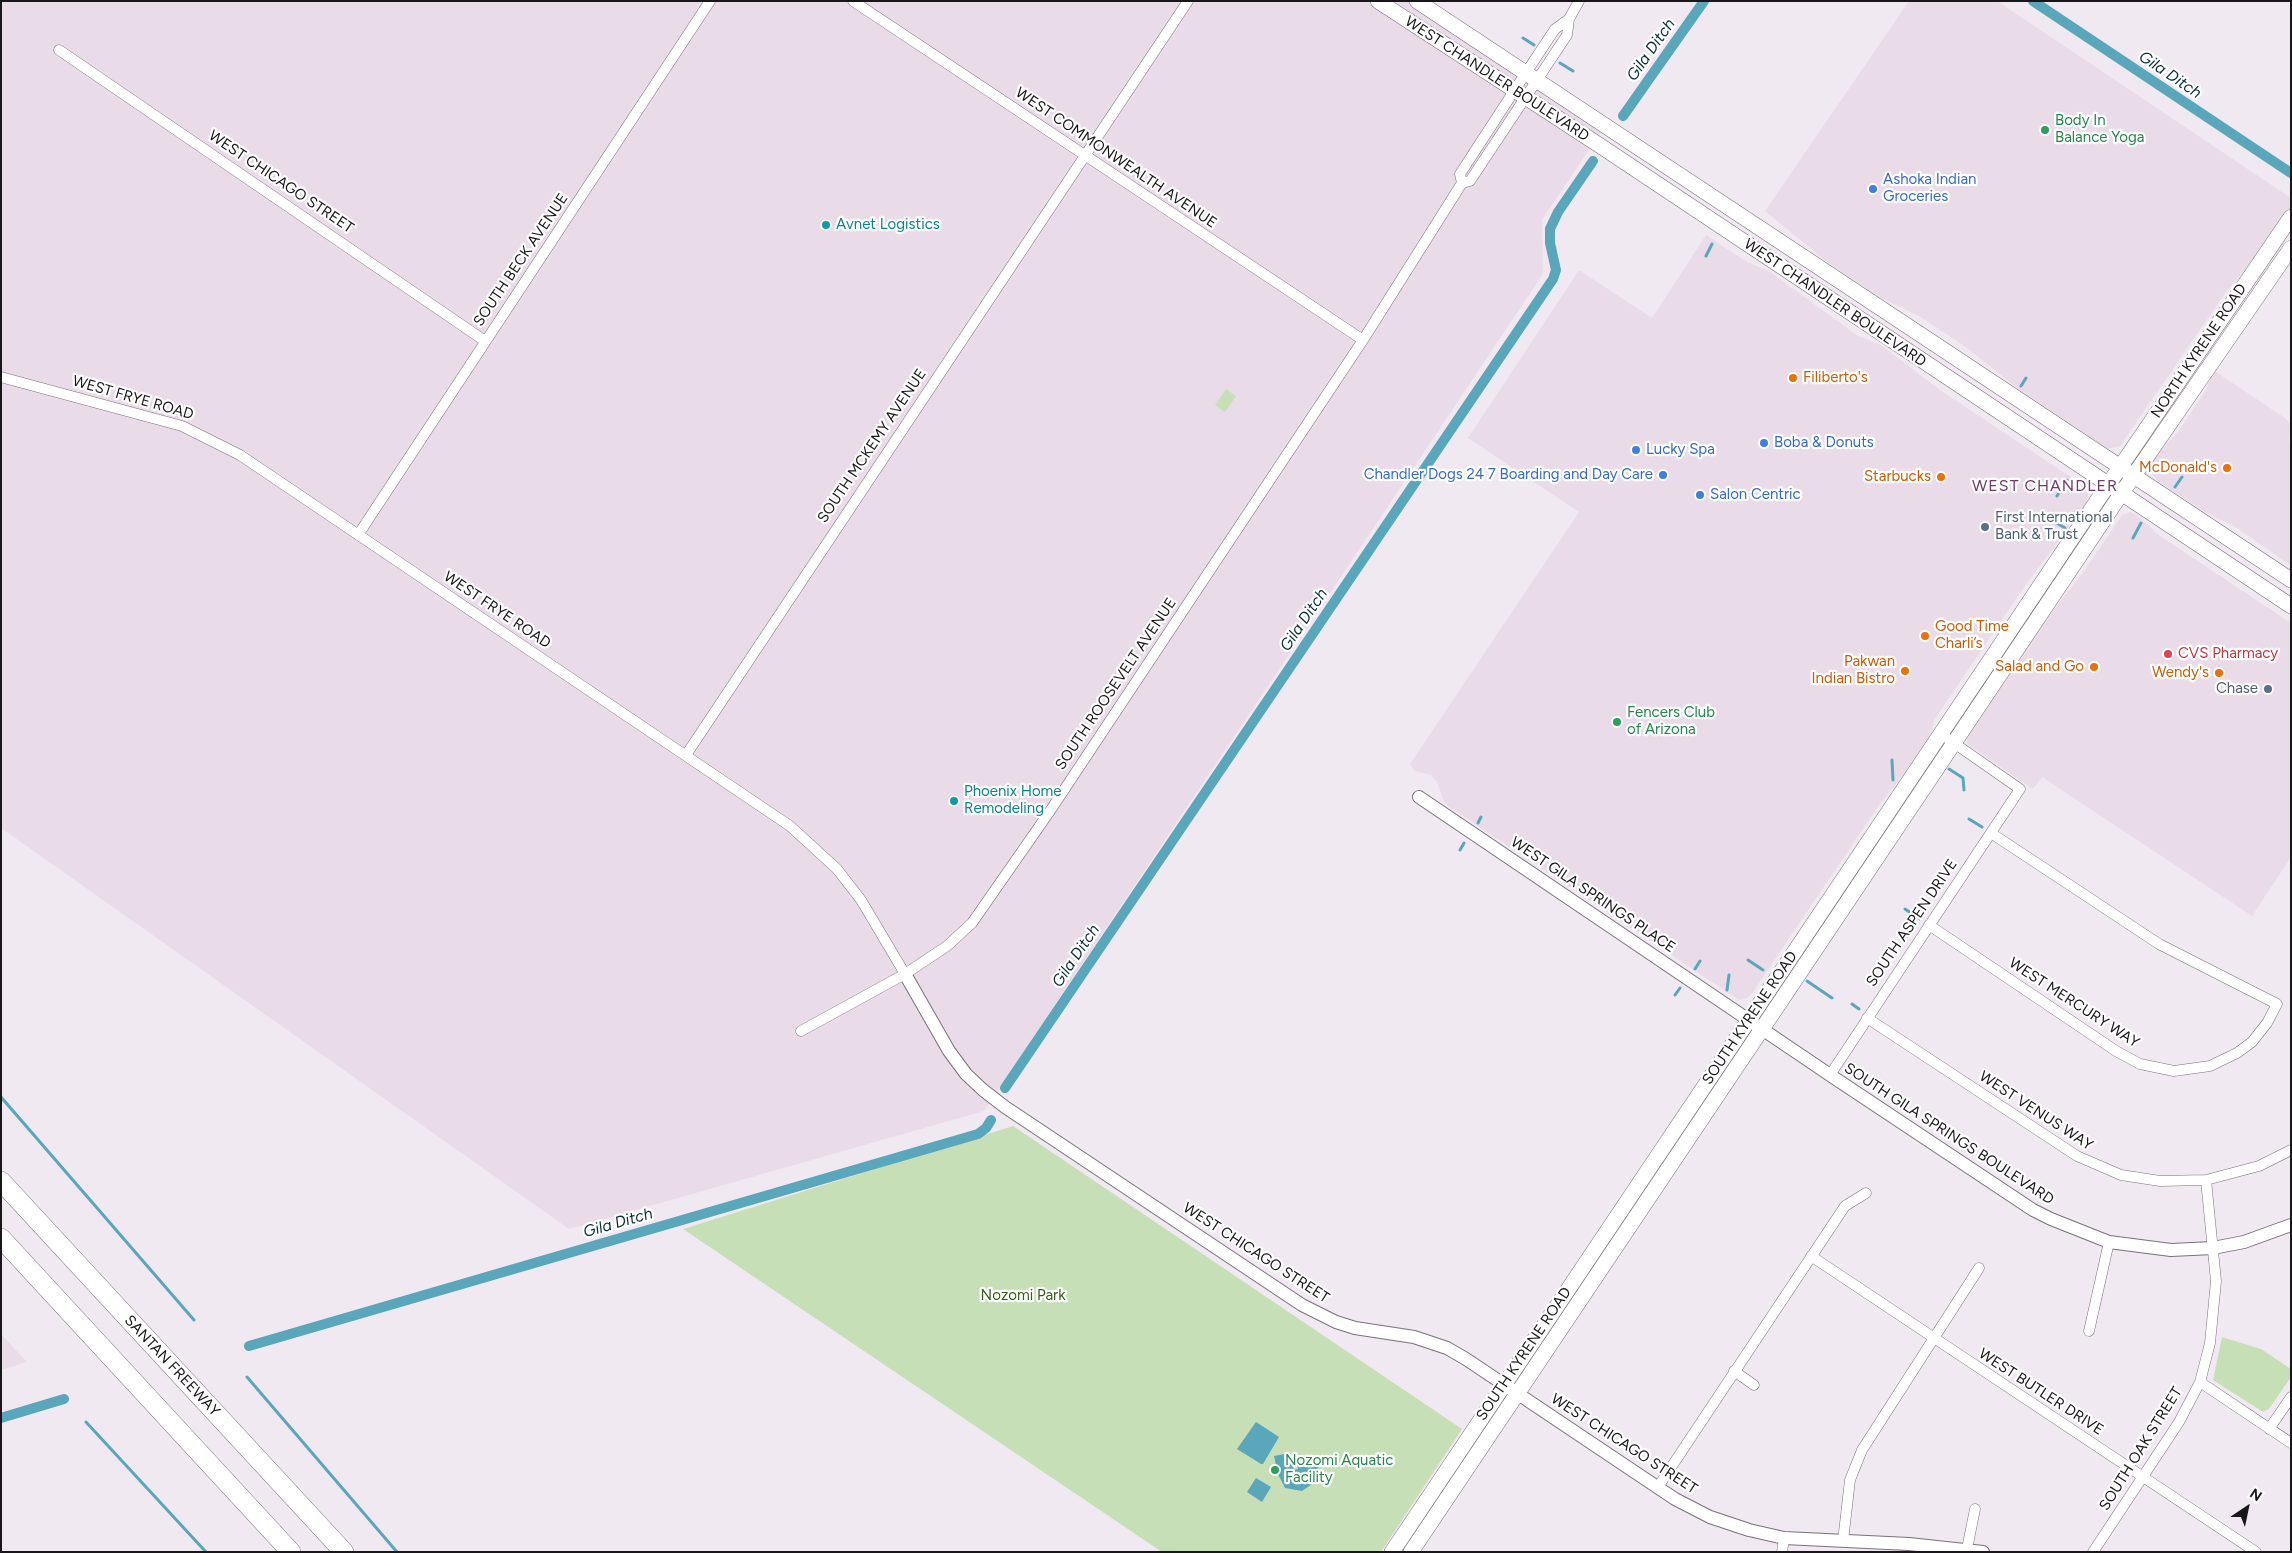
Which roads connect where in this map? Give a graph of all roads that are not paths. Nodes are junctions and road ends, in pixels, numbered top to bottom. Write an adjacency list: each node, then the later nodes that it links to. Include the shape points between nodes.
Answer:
1 (853, 1): 10 (street, WEST COMMONWEALTH AVENUE)
2 (1188, 1): 10 (street, SOUTH MCKEMY AVENUE)
3 (1378, 1): 9 (main road, WEST CHANDLER BOULEVARD)
4 (1417, 1): 8 (main road, WEST CHANDLER BOULEVARD)
5 (1579, 1): 8 (street, SOUTH ROOSEVELT AVENUE, via 1570,19 1568,35)
6 (705, 3): 14 (street, SOUTH BECK AVENUE)
7 (59, 50): 14 (street, WEST CHICAGO STREET)
8 (1531, 77): 9 (street, SOUTH ROOSEVELT AVENUE); 16 (main road, WEST CHANDLER BOULEVARD)
9 (1520, 95): 13 (street, SOUTH ROOSEVELT AVENUE, via 1460,174 1462,183); 18 (main road, WEST CHANDLER BOULEVARD)
10 (1084, 155): 13 (street, WEST COMMONWEALTH AVENUE); 27 (street, SOUTH MCKEMY AVENUE)
11 (2291, 217): 16 (main road, NORTH KYRENE ROAD)
12 (2291, 248): 17 (main road, NORTH KYRENE ROAD)
13 (1363, 340): 31 (street, SOUTH ROOSEVELT AVENUE, via 972,923 947,946)
14 (485, 341): 20 (street, SOUTH BECK AVENUE)
15 (1, 377): 20 (street, WEST FRYE ROAD, via 182,426 240,455)
16 (2119, 467): 17 (main road, WEST CHANDLER BOULEVARD); 18 (main road, NORTH KYRENE ROAD)
17 (2134, 476): 19 (main road, NORTH KYRENE ROAD); 21 (main road, WEST CHANDLER BOULEVARD)
18 (2108, 484): 19 (main road, WEST CHANDLER BOULEVARD); 24 (main road, SOUTH KYRENE ROAD)
19 (2121, 494): 22 (main road, WEST CHANDLER BOULEVARD); 23 (main road, SOUTH KYRENE ROAD)
20 (358, 535): 27 (street, WEST FRYE ROAD)
21 (2291, 580)
22 (2291, 606)
23 (2034, 624): 24 (main road, via 2016,638); 26 (main road, SOUTH KYRENE ROAD)
24 (2002, 642): 25 (main road, SOUTH KYRENE ROAD)
25 (1940, 734): 26 (street); 33 (main road, SOUTH KYRENE ROAD)
26 (1954, 744): 29 (street, SOUTH ASPEN DRIVE, via 2020,789); 34 (main road, SOUTH KYRENE ROAD)
27 (686, 755): 31 (street, WEST FRYE ROAD, via 790,826 837,868 861,900)
28 (1419, 797): 33 (street, WEST GILA SPRINGS PLACE)
29 (1991, 833): 30 (street, SOUTH ASPEN DRIVE); 30 (street, WEST MERCURY WAY, via 2159,944 2277,1004 2267,1023 2252,1042 2222,1061 2174,1071 2140,1064)
30 (1929, 925): 32 (street, SOUTH ASPEN DRIVE)
31 (905, 974): 35 (street, SOUTH ROOSEVELT AVENUE); 51 (street, WEST CHICAGO STREET, via 949,1051 966,1074 1005,1107 1302,1305 1355,1328 1440,1346)
32 (1867, 1018): 36 (street, SOUTH ASPEN DRIVE); 38 (street, WEST VENUS WAY, via 2044,1136 2093,1164 2142,1180)
33 (1748, 1020): 34 (street, SOUTH GILA SPRINGS BOULEVARD); 51 (main road, SOUTH KYRENE ROAD)
34 (1762, 1029): 36 (street, SOUTH GILA SPRINGS BOULEVARD); 53 (main road, SOUTH KYRENE ROAD)
35 (801, 1031)
36 (1830, 1075): 43 (street, SOUTH GILA SPRINGS BOULEVARD, via 2033,1210)
37 (2291, 1150): 38 (street, WEST VENUS WAY, via 2259,1166)
38 (2206, 1180): 44 (street, SOUTH OAK STREET)
39 (1, 1181): 65 (highway, SANTAN FREEWAY)
40 (1866, 1193): 45 (street, via 1845,1206)
41 (2291, 1226): 44 (street, SOUTH GILA SPRINGS BOULEVARD, via 2244,1242)
42 (1, 1238): 64 (highway)
43 (2109, 1242): 44 (street, SOUTH GILA SPRINGS BOULEVARD, via 2171,1250); 47 (street)
44 (2213, 1248): 50 (street, SOUTH OAK STREET, via 2215,1310)
45 (1811, 1256): 48 (street, WEST BUTLER DRIVE); 49 (street)
46 (1979, 1268): 48 (street)
47 (2089, 1330)
48 (1934, 1339): 57 (street, WEST BUTLER DRIVE); 61 (street, via 1862,1450 1850,1480)
49 (1734, 1371): 52 (street); 58 (street)
50 (2200, 1382): 55 (street); 57 (street, SOUTH OAK STREET, via 2179,1422)
51 (1504, 1384): 53 (street, WEST CHICAGO STREET); 66 (main road, SOUTH KYRENE ROAD)
52 (1754, 1384)
53 (1518, 1394): 58 (street, WEST CHICAGO STREET); 67 (main road, SOUTH KYRENE ROAD)
54 (2291, 1397): 55 (street)
55 (2269, 1428): 56 (street)
56 (2291, 1443)
57 (2142, 1477): 70 (street, SOUTH OAK STREET); 71 (street, WEST BUTLER DRIVE)
58 (1658, 1487): 60 (street, WEST CHICAGO STREET, via 1710,1517)
59 (1975, 1509): 63 (street)
60 (1784, 1538): 61 (street, WEST CHICAGO STREET); 68 (street)
61 (1843, 1541): 62 (street, WEST CHICAGO STREET)
62 (1909, 1548): 63 (street, WEST CHICAGO STREET)
63 (1967, 1549): 69 (street, WEST CHICAGO STREET)
64 (291, 1552)
65 (344, 1552)
66 (1392, 1552)
67 (1411, 1552)
68 (1782, 1552)
69 (1982, 1552)
70 (2093, 1552)
71 (2256, 1552)

